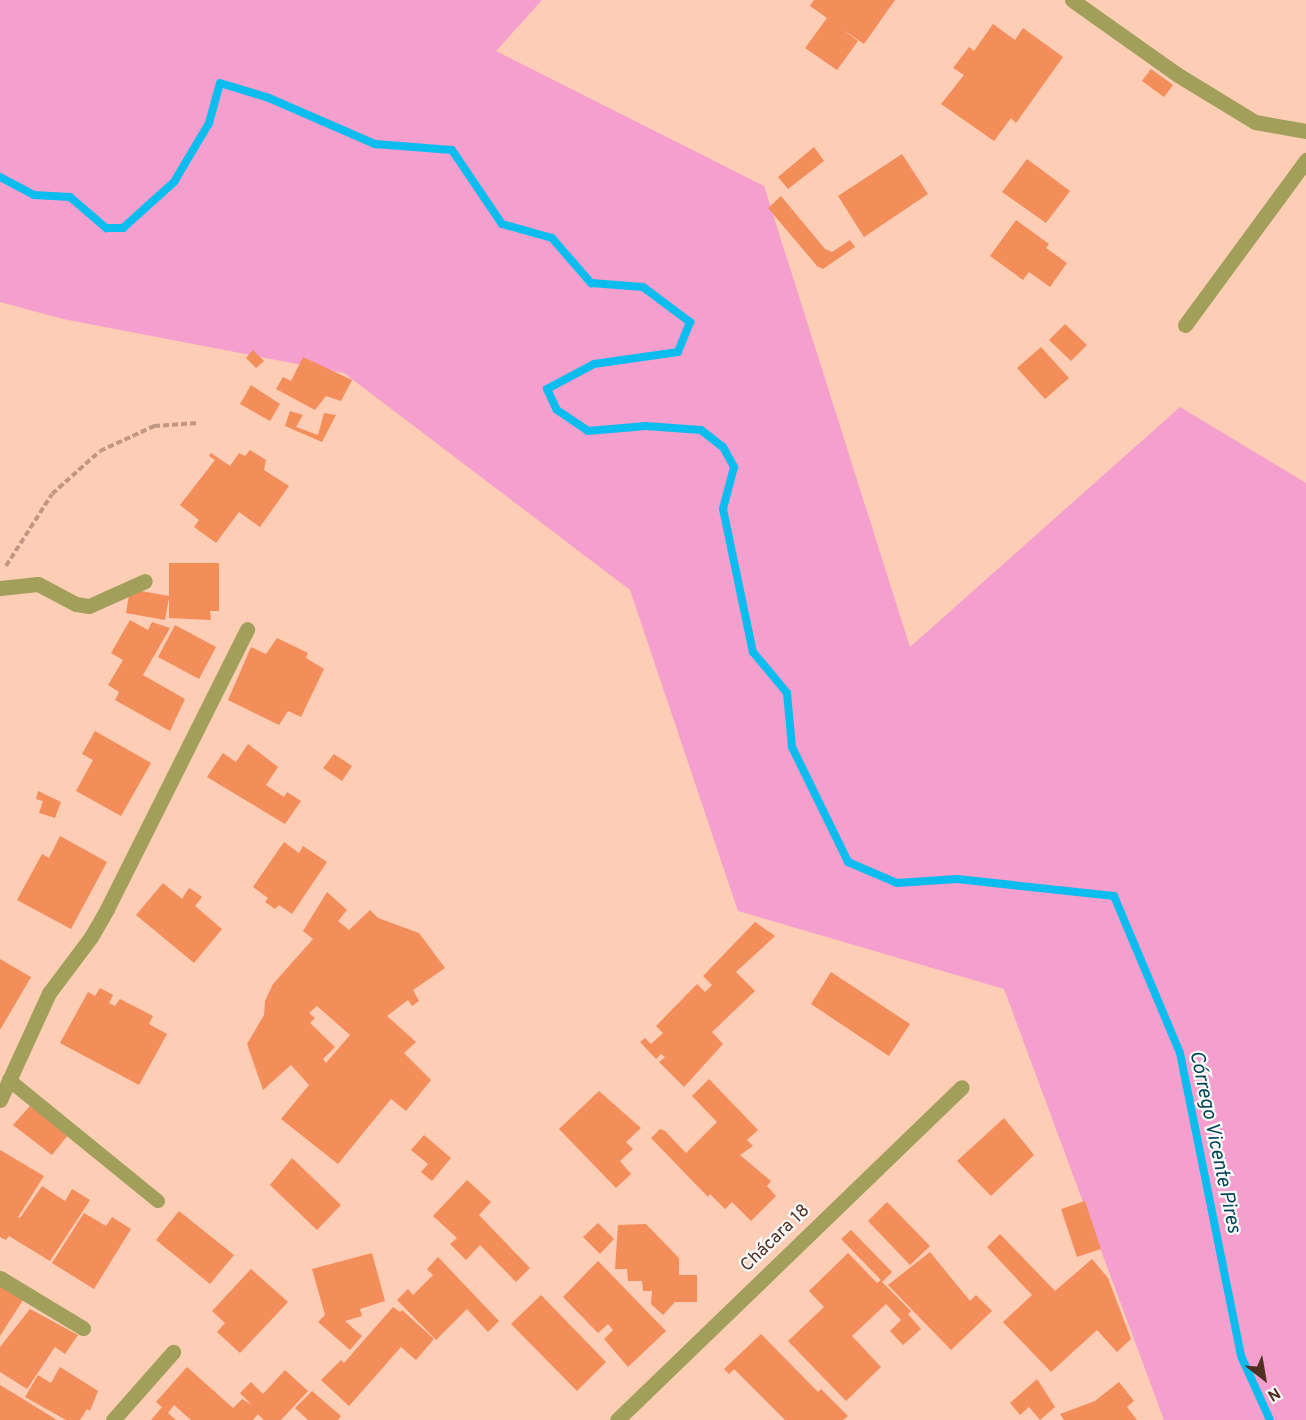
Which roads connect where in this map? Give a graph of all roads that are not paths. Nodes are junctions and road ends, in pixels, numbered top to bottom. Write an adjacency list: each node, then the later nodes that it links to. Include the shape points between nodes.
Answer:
1 (1072, 0): 2 (street, via 1178,75 1255,122)
2 (1306, 131)
3 (1306, 160): 4 (street)
4 (1185, 325)
5 (145, 581): 6 (street, via 88,606 76,604 38,584)
6 (0, 588)
7 (247, 629): 8 (street, via 107,909 49,993)
8 (9, 1080): 10 (street); 11 (lane)
9 (962, 1087): 16 (street, Chácara 18)
10 (0, 1100)
11 (158, 1201)
12 (0, 1278): 13 (street)
13 (83, 1328)
14 (173, 1352): 15 (street)
15 (113, 1420)
16 (617, 1420)

